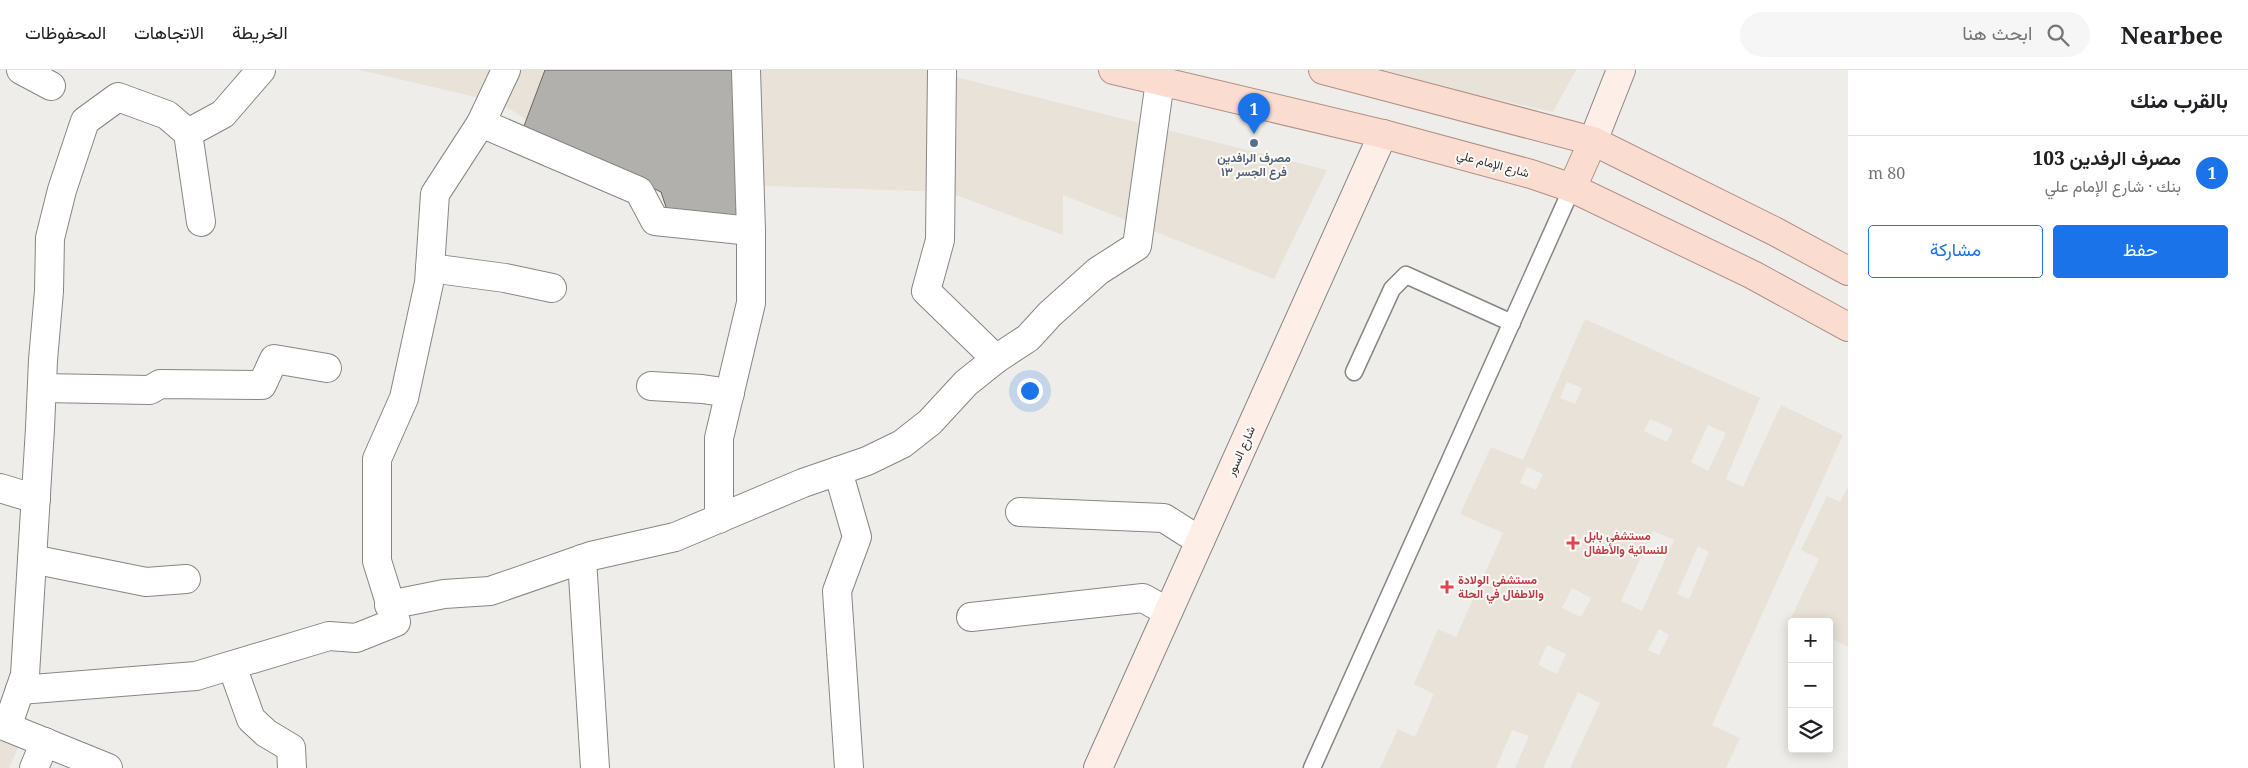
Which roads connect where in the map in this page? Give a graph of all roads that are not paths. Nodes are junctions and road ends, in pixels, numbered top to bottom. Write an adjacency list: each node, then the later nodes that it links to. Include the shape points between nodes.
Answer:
1 (21, 70): 10 (street)
2 (261, 70): 12 (street, via 223,114)
3 (506, 70): 11 (street)
4 (746, 70): 17 (street)
5 (942, 70): 23 (street, via 940,240 926,291)
6 (1113, 70): 9 (main road, شارع الإمام علي)
7 (1323, 70): 14 (main road)
8 (1621, 70): 14 (street)
9 (1160, 81): 13 (main road, شارع الإمام علي); 23 (street, via 1137,246 1098,271 1028,338)
10 (51, 86)
11 (481, 123): 17 (street, via 639,191 655,221); 18 (street, via 435,194)
12 (188, 133): 16 (street); 27 (street, via 167,115 118,97 85,121 50,238)
13 (1383, 134): 15 (main road, شارع الإمام علي); 34 (street, شارع السور)
14 (1593, 141): 15 (main road); 19 (main road)
15 (1572, 188): 21 (lane); 22 (main road, شارع الإمام علي, via 1753,275)
16 (201, 222)
17 (751, 231): 28 (street, via 751,303)
18 (430, 268): 20 (street); 38 (street, via 404,398 377,459 377,561)
19 (1848, 271)
20 (552, 288)
21 (1512, 323): 25 (lane, via 1406,275 1392,289); 50 (lane)
22 (1848, 327)
23 (996, 359): 29 (street, via 902,444)
24 (327, 368): 27 (street, via 274,359 262,385 160,384 150,390)
25 (1354, 372)
26 (651, 386): 28 (street, via 702,388)
27 (42, 388): 31 (street)
28 (730, 393): 33 (street, via 719,438)
29 (838, 471): 33 (street); 48 (street, via 857,537 836,591)
30 (0, 488): 31 (street)
31 (36, 499): 35 (street)
32 (1020, 512): 34 (street, via 1164,518)
33 (719, 519): 36 (street, via 675,537)
34 (1200, 541): 39 (street, شارع السور)
35 (32, 558): 37 (street, via 146,582); 42 (street, via 25,676)
36 (582, 559): 38 (street, via 490,592 444,594); 47 (street)
37 (186, 579)
38 (389, 605): 41 (street, via 396,622 356,638 329,636)
39 (1168, 612): 40 (street, via 1143,598); 49 (street, شارع السور)
40 (971, 617)
41 (232, 666): 42 (street, via 196,676); 46 (street, via 251,719 266,733 291,748)
42 (20, 690): 43 (street, via 7,727)
43 (45, 742): 44 (street); 45 (street)
44 (34, 768)
45 (108, 768)
46 (292, 768)
47 (595, 768)
48 (848, 768)
49 (1098, 768)
50 (1312, 768)

